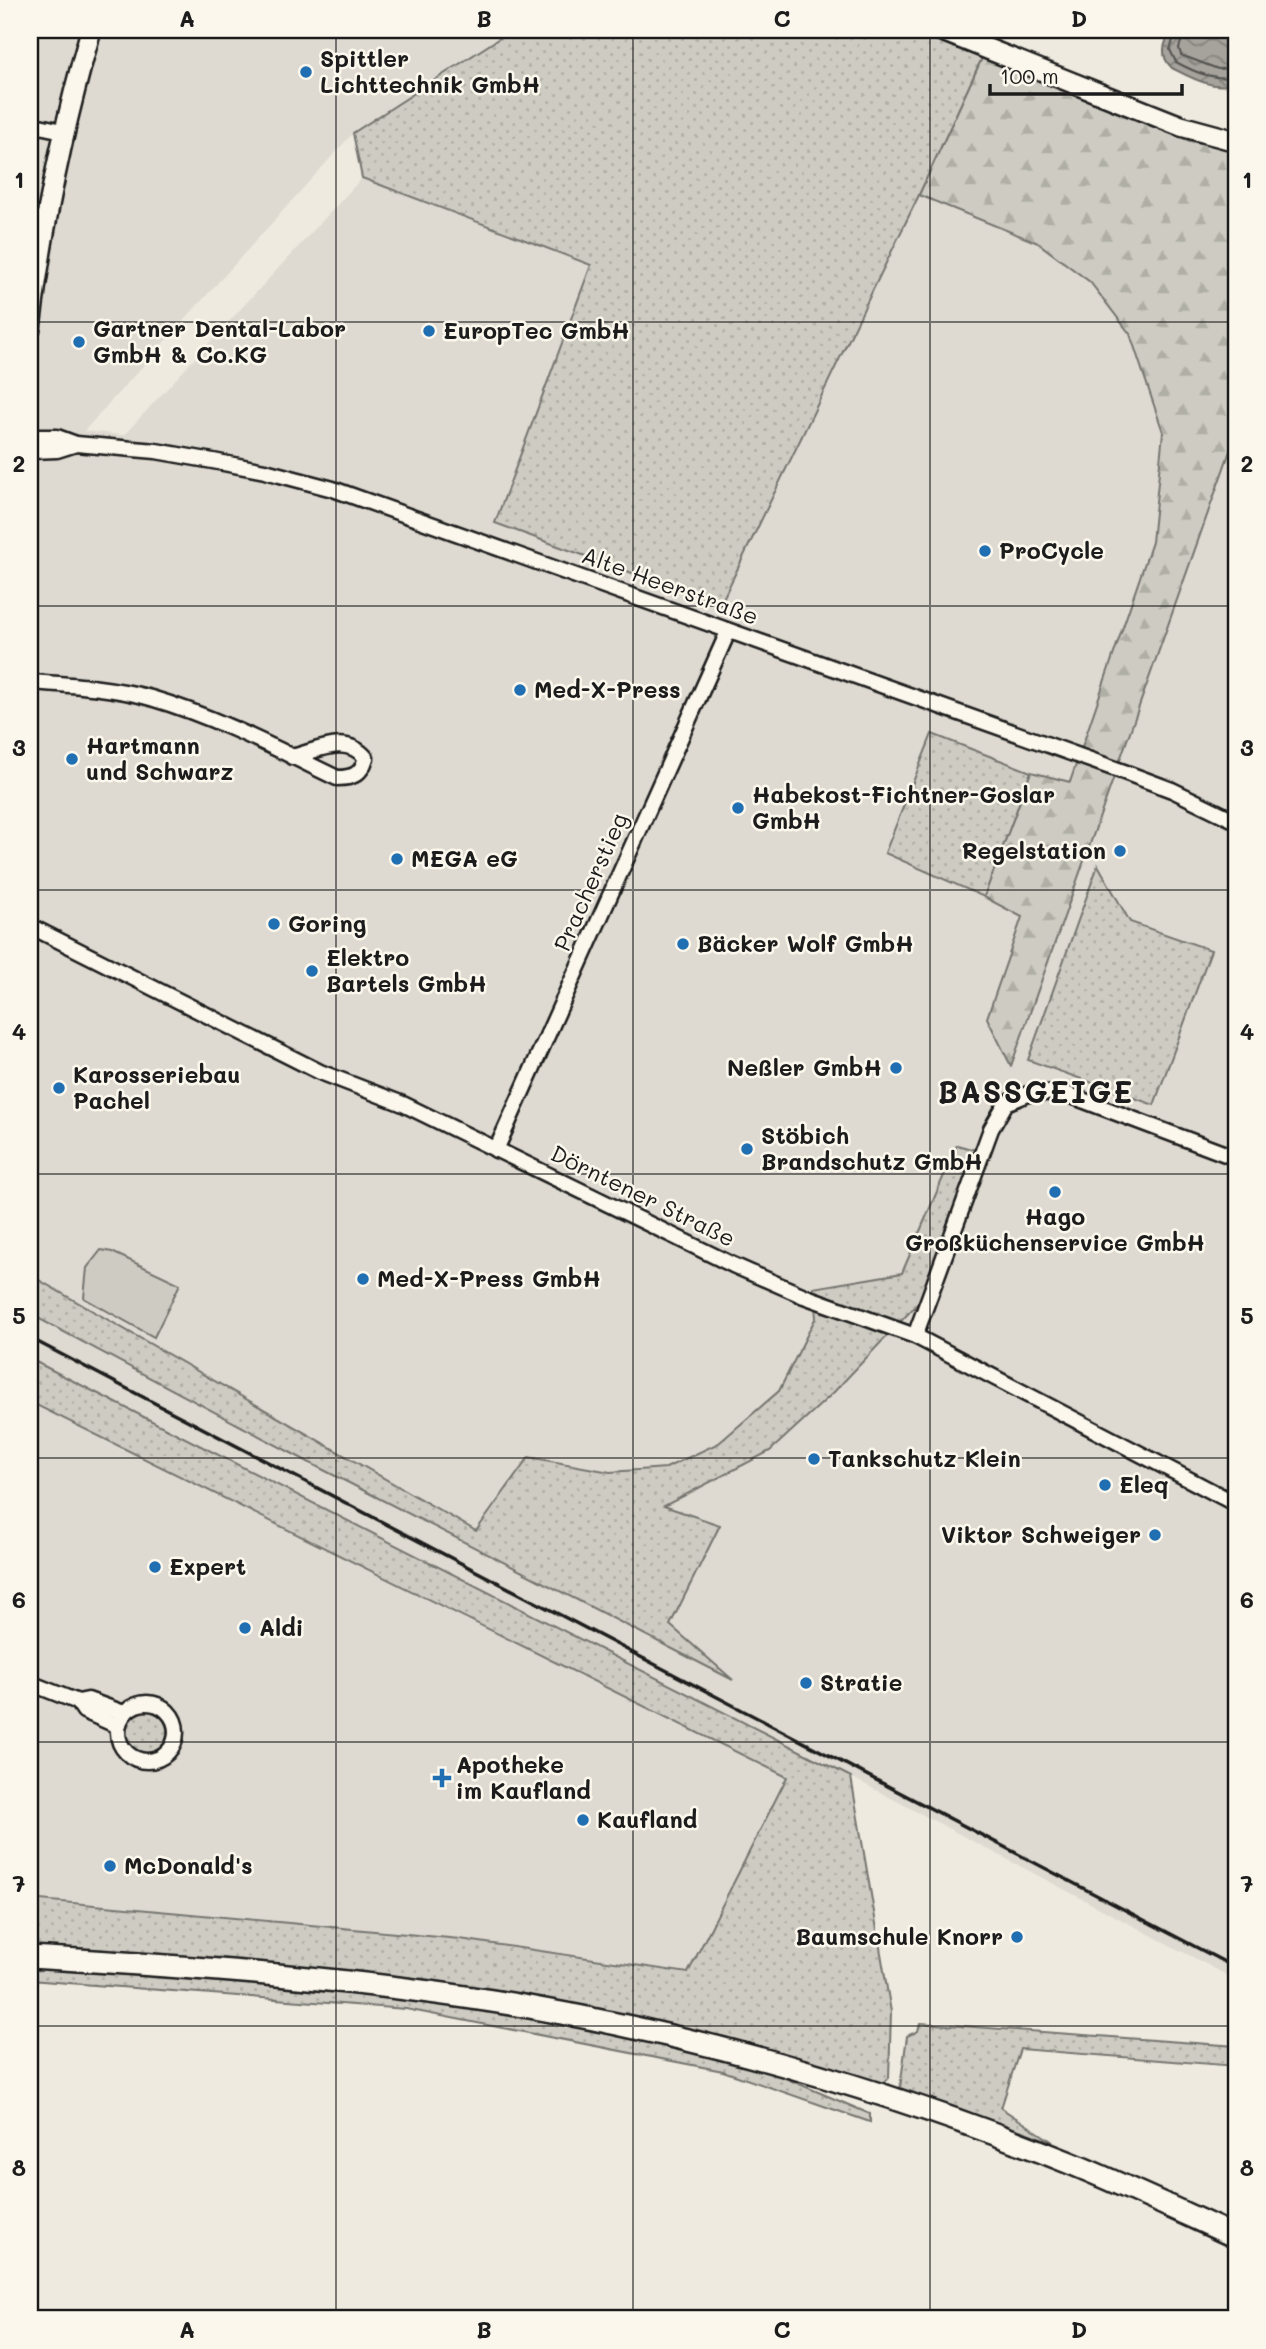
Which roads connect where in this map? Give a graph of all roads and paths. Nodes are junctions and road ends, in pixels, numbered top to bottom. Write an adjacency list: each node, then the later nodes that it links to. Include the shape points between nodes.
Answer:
1 (91, 30): 4 (street)
2 (940, 30): 5 (street, via 1181,126)
3 (30, 124): 4 (street)
4 (63, 131): 6 (street)
5 (1236, 141)
6 (30, 328)
7 (30, 437): 8 (street, Alte Heerstraße)
8 (76, 444): 9 (street, Alte Heerstraße); 10 (street, Alte Heerstraße, via 214,461 333,489)
9 (30, 451)
10 (728, 632): 13 (street, Alte Heerstraße, via 1135,776); 15 (street, Pracherstieg)
11 (30, 682): 12 (street, via 97,687 150,698 213,719)
12 (292, 757)
13 (1236, 821)
14 (30, 926): 15 (street, Dörntener Straße, via 320,1072 390,1098)
15 (496, 1150): 17 (street, Dörntener Straße, via 733,1265)
16 (1236, 1157): 17 (street, via 1061,1092 1028,1094 1006,1103 991,1129)
17 (915, 1336): 18 (street, Dörntener Straße)
18 (1236, 1504)
19 (30, 1683): 20 (street, via 78,1702 83,1711)
20 (121, 1720)
21 (30, 1957): 22 (main road, via 442,1993 671,2037 815,2074 988,2132)
22 (1236, 2237)

